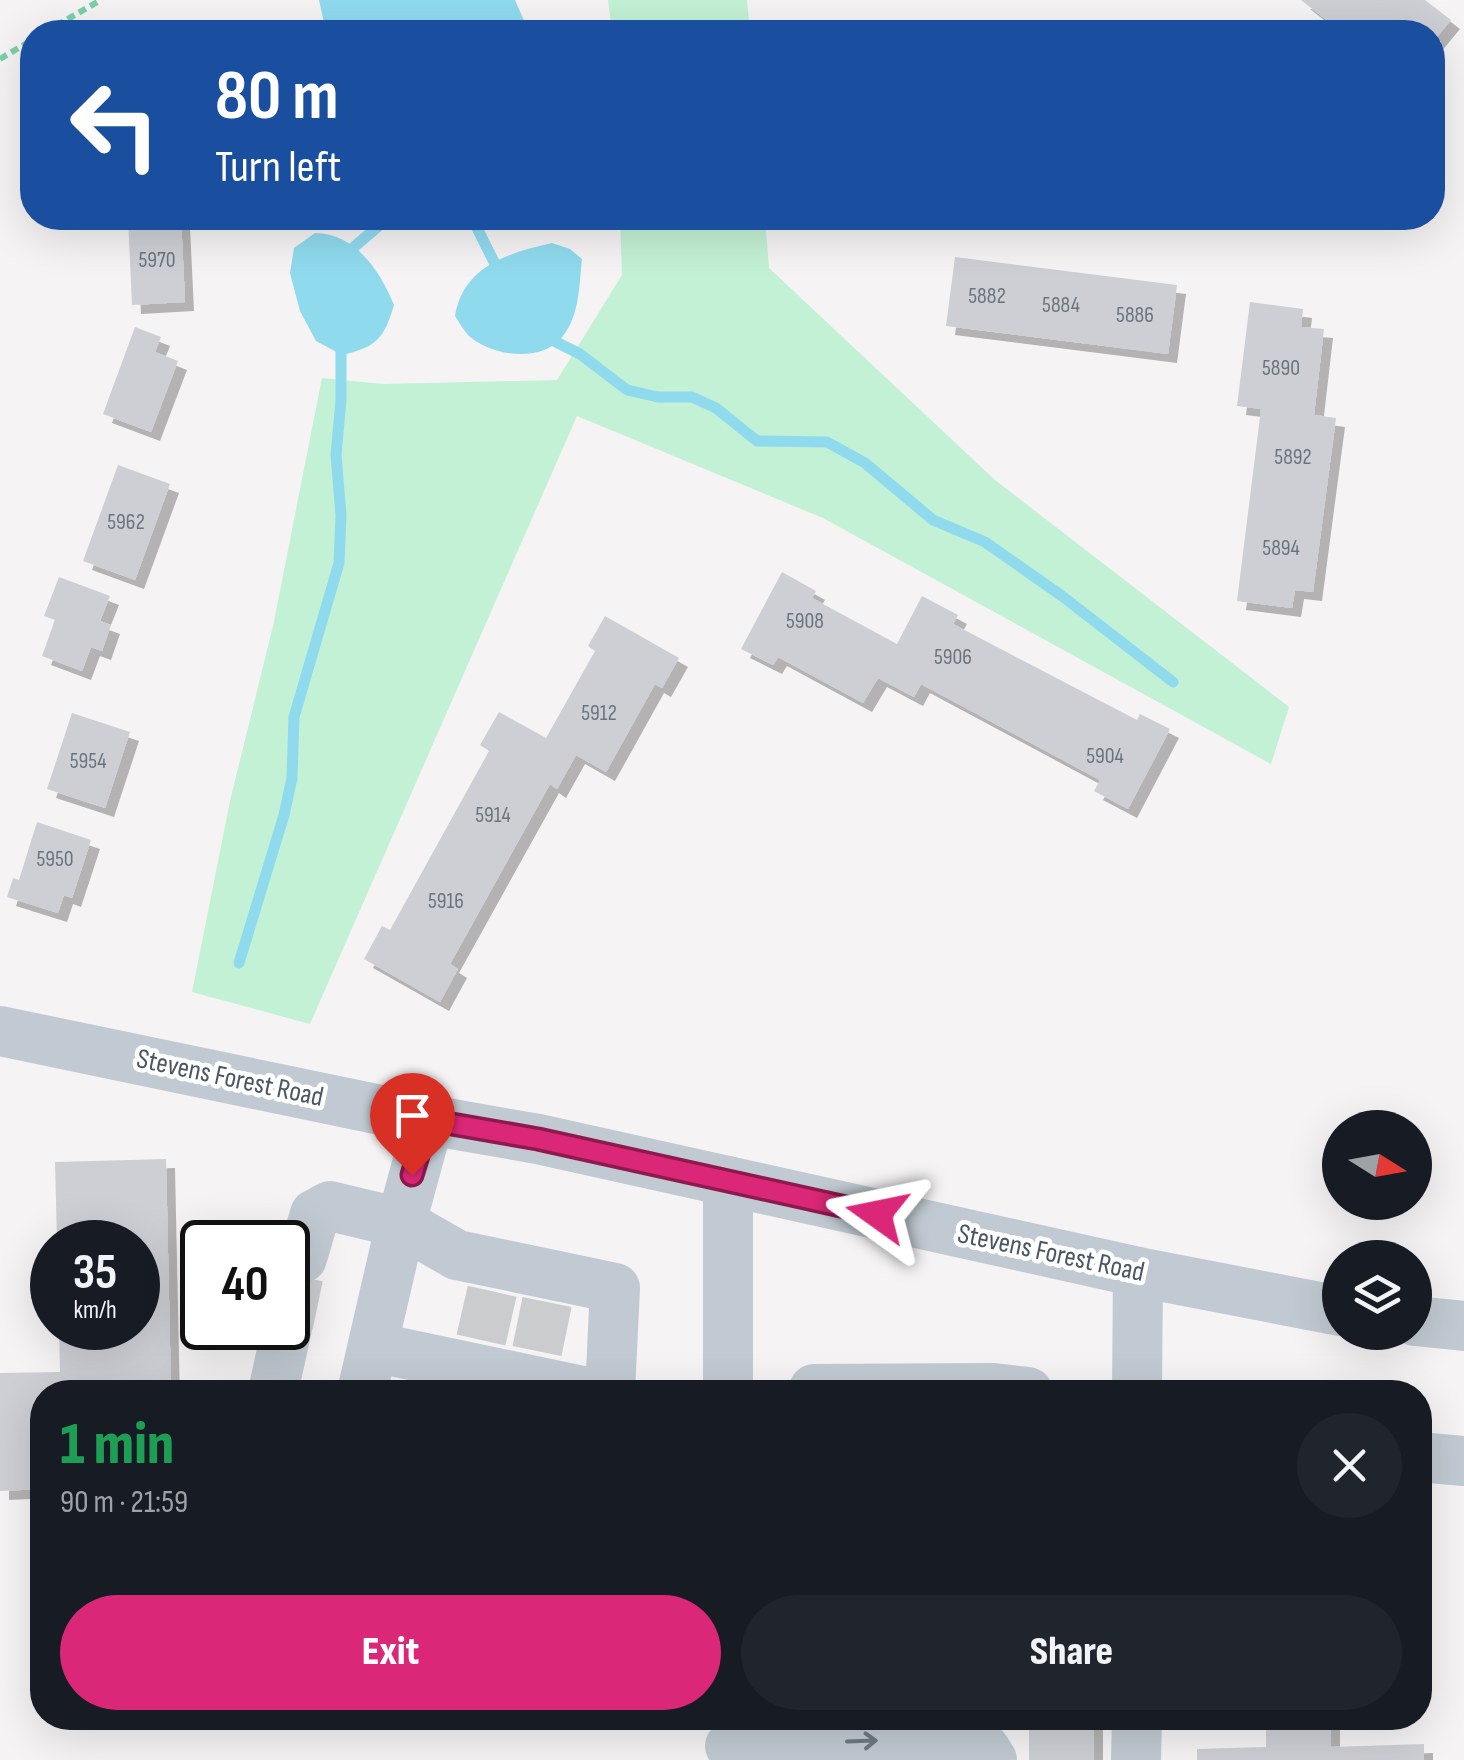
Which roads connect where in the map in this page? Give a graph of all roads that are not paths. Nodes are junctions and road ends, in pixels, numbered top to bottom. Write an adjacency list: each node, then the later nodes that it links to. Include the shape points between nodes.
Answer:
1 (0, 1031): 2 (street, Stevens Forest Road)
2 (429, 1120): 3 (street, Stevens Forest Road); 4 (street)
3 (728, 1181): 6 (street, Stevens Forest Road); 15 (street)
4 (400, 1223): 5 (street, via 330,1206 315,1214); 11 (street); 14 (street, via 496,1271 616,1288)
5 (310, 1231)
6 (1138, 1272): 7 (street, Stevens Forest Road); 16 (street)
7 (1322, 1308)
8 (1432, 1323): 9 (street)
9 (1464, 1326)
10 (282, 1350): 12 (street)
11 (367, 1370): 13 (street, via 478,1355 534,1366)
12 (276, 1380)
13 (563, 1380)
14 (611, 1380)
15 (728, 1380)
16 (1137, 1380)
17 (1432, 1458): 18 (street)
18 (1464, 1461)
19 (1136, 1730): 22 (street)
20 (730, 1741): 21 (street, one-way to 21, via 953,1737 985,1749)
21 (992, 1760)
22 (1136, 1760)

